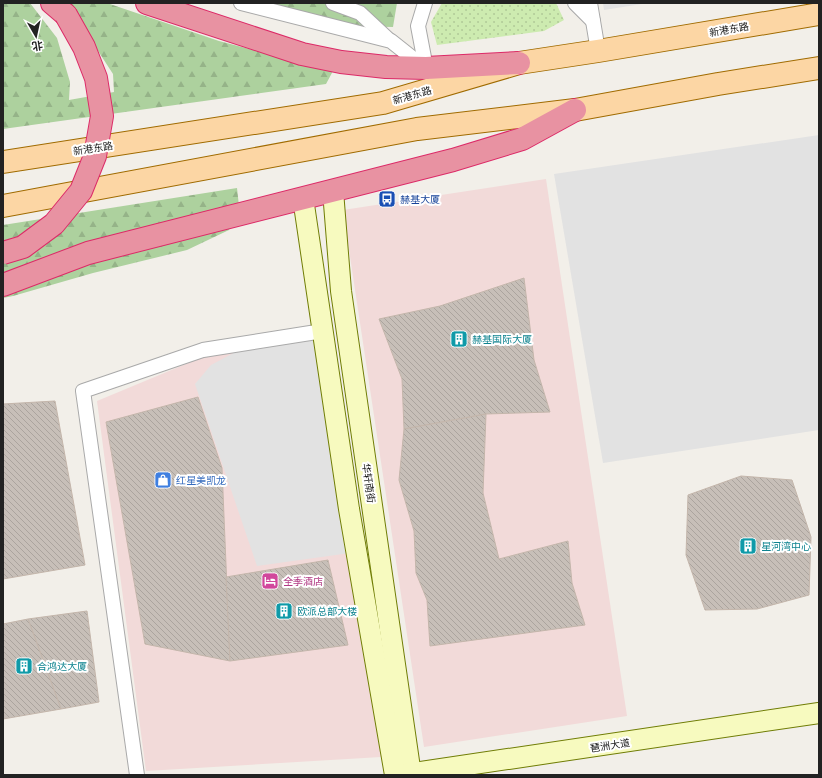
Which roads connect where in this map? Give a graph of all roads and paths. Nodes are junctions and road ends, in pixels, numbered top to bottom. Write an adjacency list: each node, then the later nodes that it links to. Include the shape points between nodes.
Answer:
1 (147, 3): 13 (highway, via 302,54 341,62)
2 (241, 3): 10 (street)
3 (333, 3): 10 (street, via 360,13)
4 (425, 3): 13 (street, via 418,26)
5 (575, 3): 9 (street)
6 (590, 3): 9 (street)
7 (59, 9): 20 (highway, bridge, via 84,47 96,78 102,116 96,156 80,192 54,224 24,247)
8 (815, 11): 11 (main road, 新港东路)
9 (593, 21): 11 (street)
10 (391, 41): 13 (street)
11 (598, 51): 12 (main road, 新港东路)
12 (520, 63): 13 (highway); 16 (main road, 新港东路, via 383,103)
13 (426, 68)
14 (819, 68): 15 (main road)
15 (575, 110): 17 (highway, via 522,139 453,160); 19 (main road, via 417,129)
16 (3, 162)
17 (333, 190): 18 (highway); 25 (street, 华轩南街, via 340,291)
18 (304, 198): 21 (highway, via 88,253); 22 (street)
19 (3, 206)
20 (3, 252)
21 (3, 285)
22 (323, 331): 24 (street, via 203,350 83,391); 25 (street, via 349,509)
23 (819, 713): 25 (street, 琶洲大道)
24 (137, 775)
25 (405, 775)

